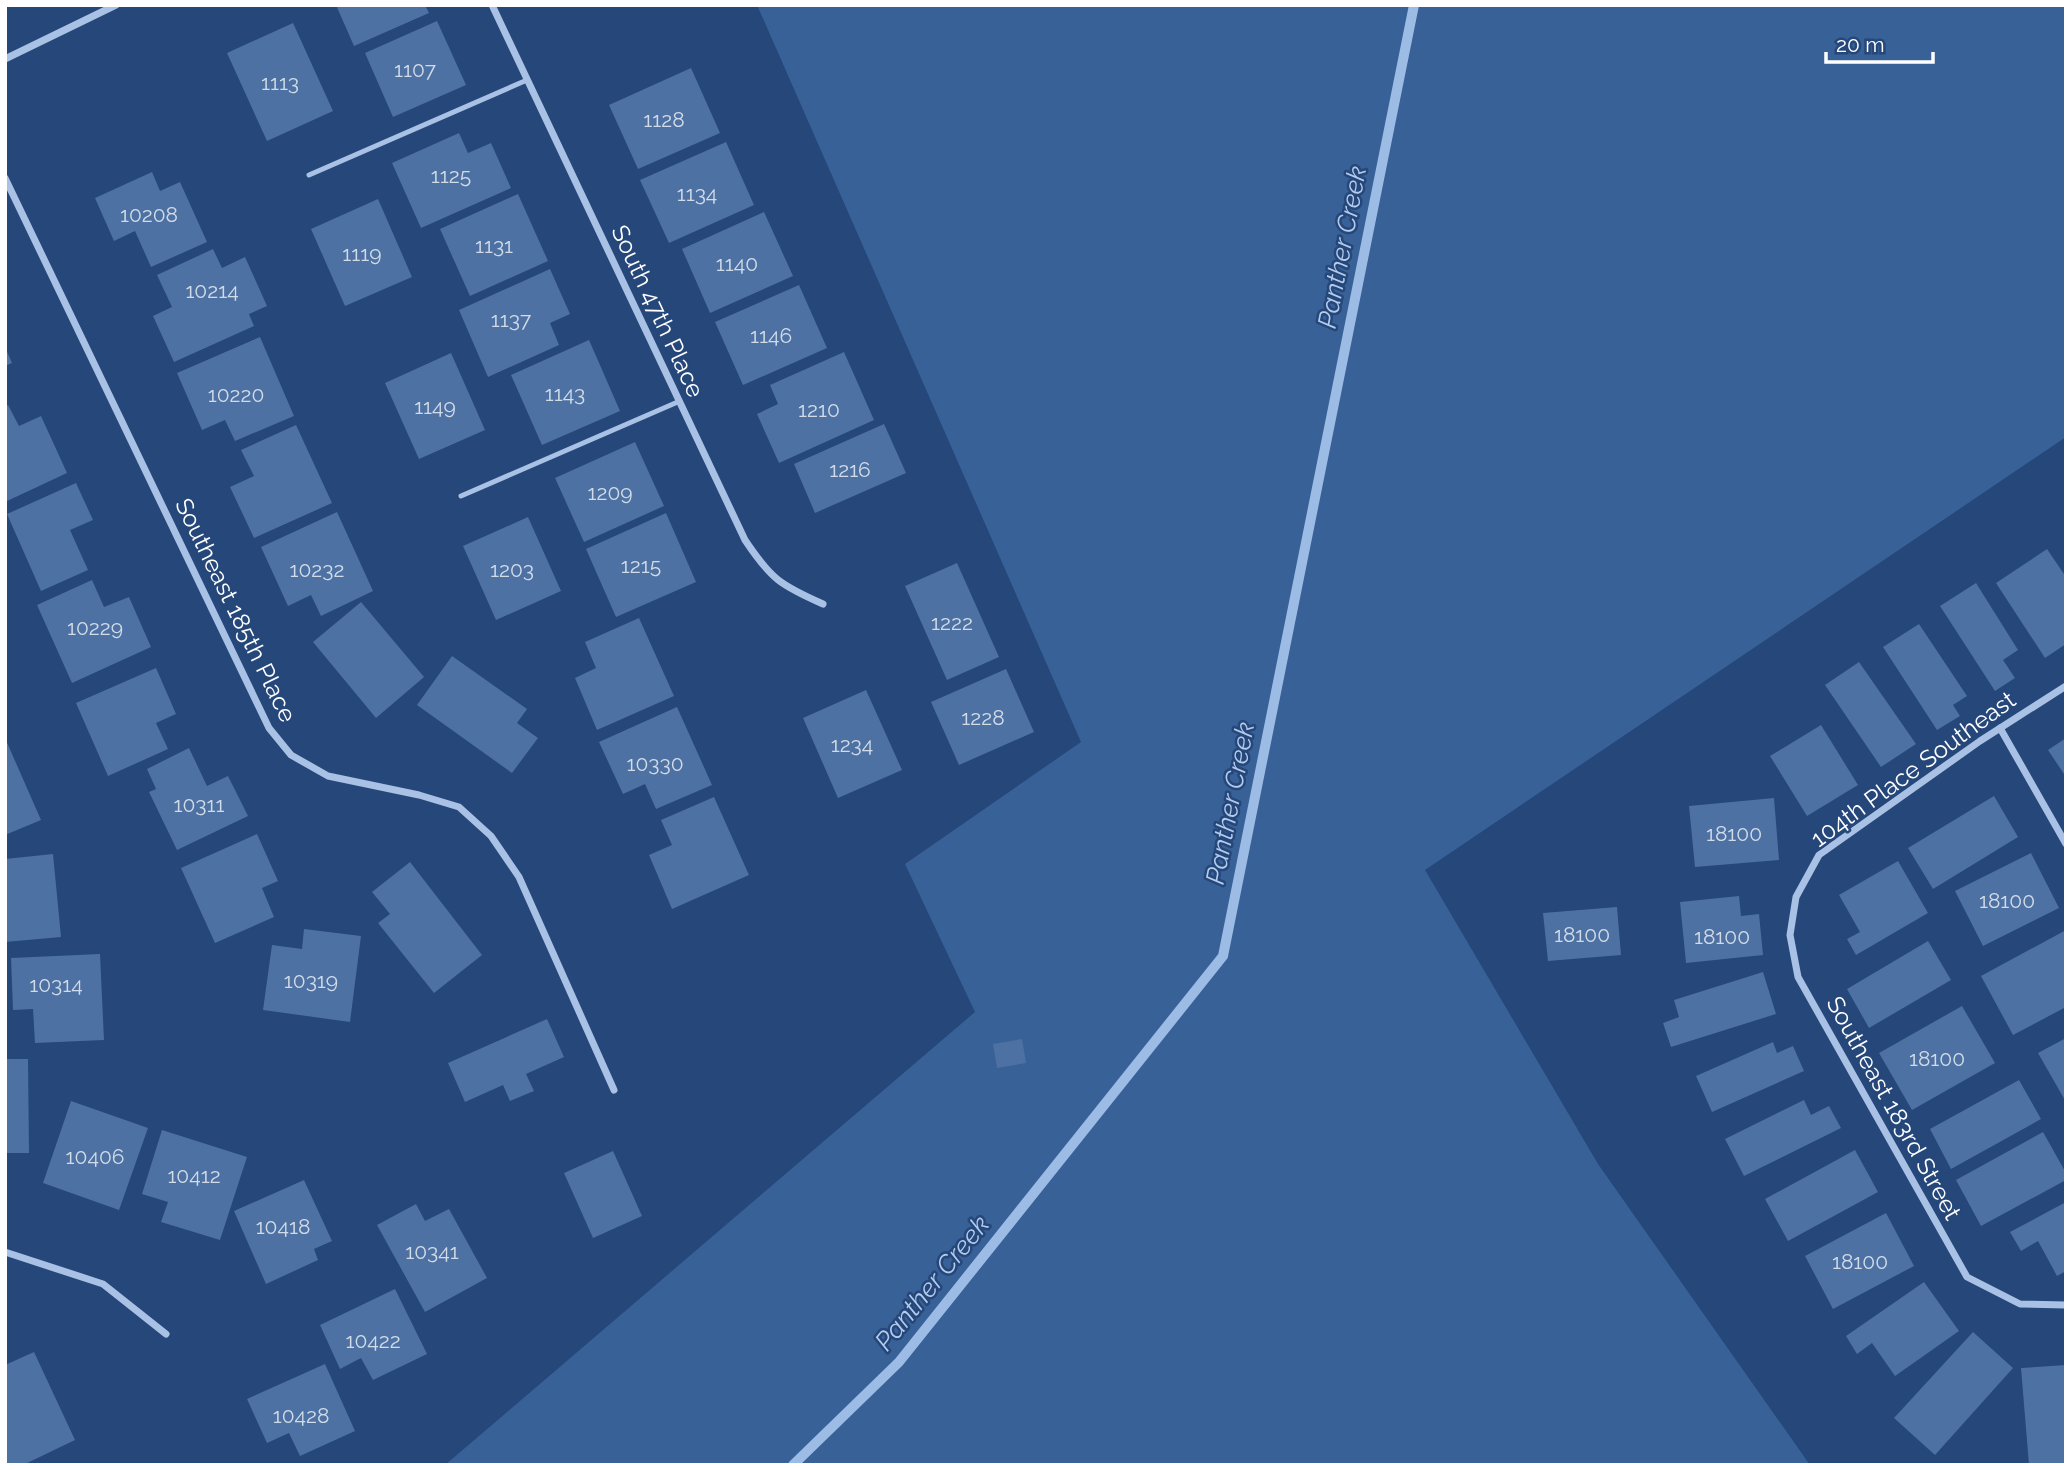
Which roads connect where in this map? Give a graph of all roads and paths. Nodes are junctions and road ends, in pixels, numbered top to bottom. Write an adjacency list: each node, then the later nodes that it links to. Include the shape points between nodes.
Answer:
1 (116, 5): 3 (street)
2 (492, 5): 4 (street, South 47th Place)
3 (5, 59)
4 (527, 80): 5 (lane); 7 (street, South 47th Place)
5 (309, 175)
6 (5, 178): 14 (street, Southeast 185th Place, via 269,728 291,755 328,776 459,807 492,836 519,877)
7 (680, 401): 8 (lane); 9 (street, South 47th Place, via 745,540 766,571 790,589)
8 (461, 496)
9 (823, 604)
10 (2066, 686): 11 (street, 104th Place Southeast)
11 (2000, 728): 12 (street); 13 (street, 104th Place Southeast, via 1819,855)
12 (2066, 844)
13 (1796, 897): 16 (street, Southeast 183rd Street, via 1790,934 1798,977 1967,1277 2020,1304)
14 (614, 1090)
15 (5, 1252): 17 (street, via 103,1284)
16 (2066, 1304)
17 (166, 1334)

